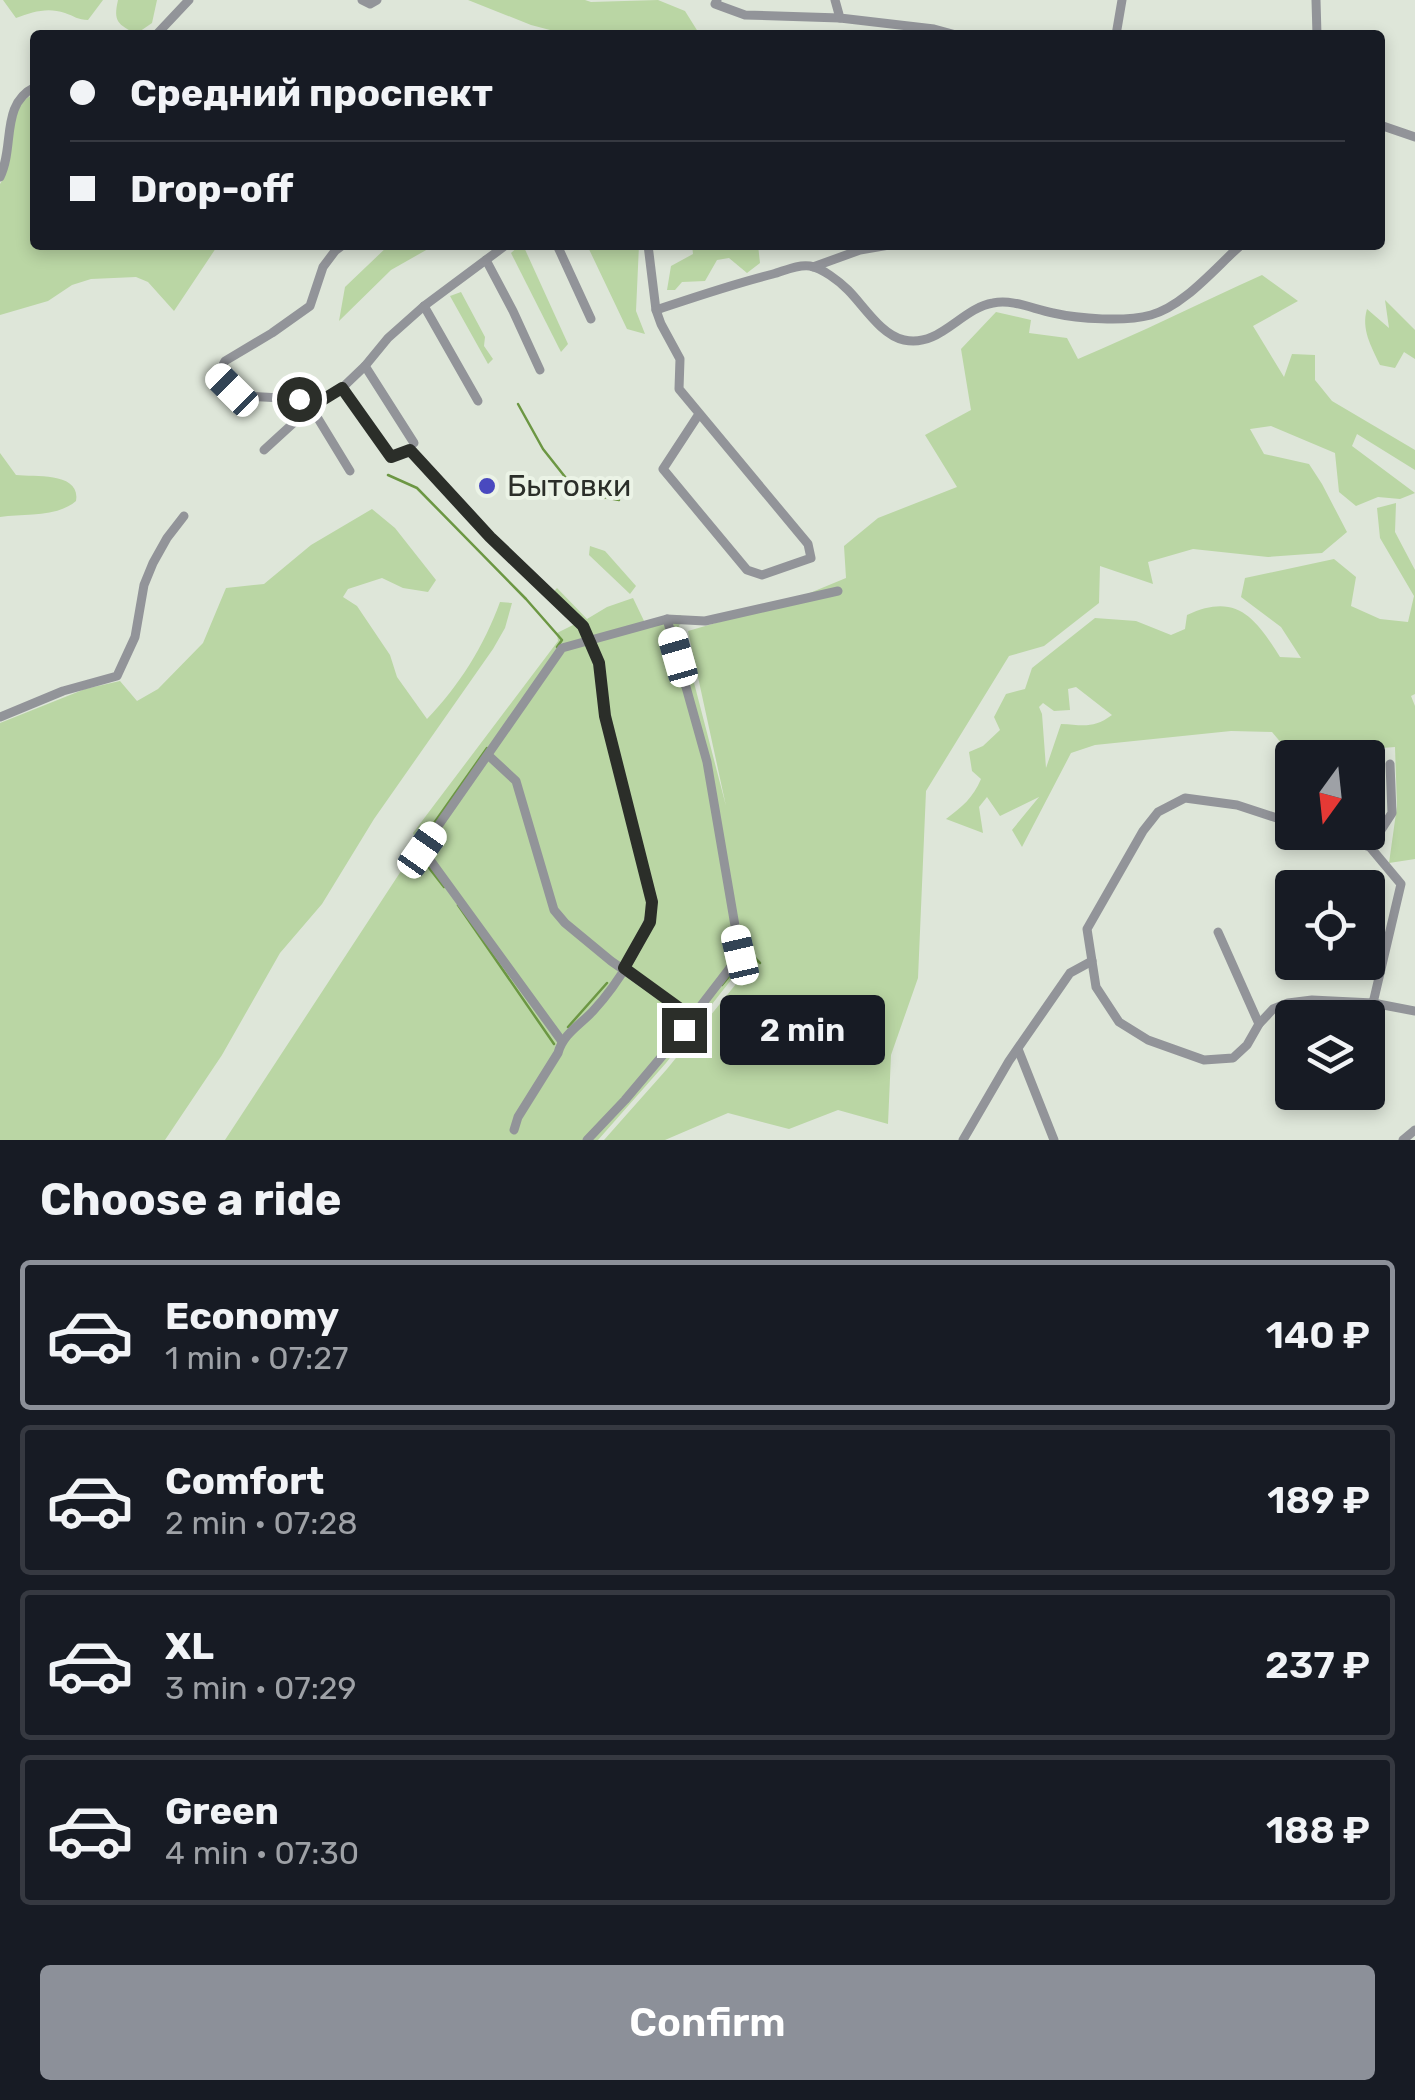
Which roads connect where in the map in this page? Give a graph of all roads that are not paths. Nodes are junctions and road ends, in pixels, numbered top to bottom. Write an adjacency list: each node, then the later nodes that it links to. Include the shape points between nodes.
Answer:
1 (189, 0): 9 (street)
2 (362, 0): 3 (street)
3 (377, 0)
4 (717, 0): 8 (street, via 745,15)
5 (836, 0): 8 (street)
6 (1122, 0): 11 (street)
7 (1316, 0): 12 (street)
8 (840, 18): 10 (street)
9 (161, 30)
10 (936, 30)
11 (1117, 30)
12 (1316, 30)
13 (30, 90): 16 (street, via 12,113)
14 (1385, 127): 15 (street)
15 (1415, 137)
16 (0, 177)
17 (336, 250): 32 (street, via 310,306 225,361 218,376 244,396 299,399)
18 (499, 250): 23 (street)
19 (559, 250): 27 (street)
20 (649, 250): 26 (street)
21 (860, 250): 24 (street)
22 (1235, 250): 24 (street, via 1192,291 1151,316 1075,317 995,302 920,341 889,333 844,286)
23 (486, 260): 25 (street); 29 (street)
24 (813, 267): 26 (street)
25 (424, 306): 28 (street); 31 (street)
26 (656, 310): 33 (street, via 680,359 679,389)
27 (592, 319)
28 (365, 366): 30 (street); 34 (street)
29 (540, 370)
30 (342, 388): 32 (street); 34 (street, via 391,457)
31 (478, 401)
32 (311, 407): 35 (street); 36 (street)
33 (698, 414): 33 (street, via 663,469 747,570 762,575 811,558 808,544)
34 (413, 449): 40 (street, via 490,537 583,626)
35 (264, 450)
36 (350, 471)
37 (184, 516): 41 (street, via 153,562 135,637 117,676)
38 (838, 592): 39 (street, via 705,621)
39 (667, 618): 40 (street); 56 (street, via 707,762 740,955)
40 (590, 642): 42 (street, via 562,648); 51 (street, via 652,902 650,922)
41 (0, 718)
42 (488, 755): 51 (street, via 516,781 554,910); 58 (street, via 422,850)
43 (1390, 764): 45 (street, via 1392,813)
44 (1275, 817): 50 (street, via 1185,798 1158,812 1087,929)
45 (1385, 824)
46 (1373, 850): 47 (street)
47 (1401, 884): 48 (street); 52 (street)
48 (1415, 886)
49 (1218, 932): 57 (street)
50 (1092, 961): 57 (street, via 1096,987 1118,1022 1148,1040 1204,1060 1233,1058); 59 (street, via 1070,973)
51 (624, 968): 56 (street); 58 (street)
52 (1374, 1000)
53 (1385, 1005): 55 (street)
54 (1275, 1009): 57 (street)
55 (1415, 1011)
56 (693, 1018): 62 (street)
57 (1259, 1024)
58 (562, 1040): 60 (street)
59 (1018, 1049): 63 (street); 64 (street)
60 (514, 1130)
61 (1415, 1130): 65 (street)
62 (587, 1140)
63 (963, 1140)
64 (1054, 1140)
65 (1402, 1140)

